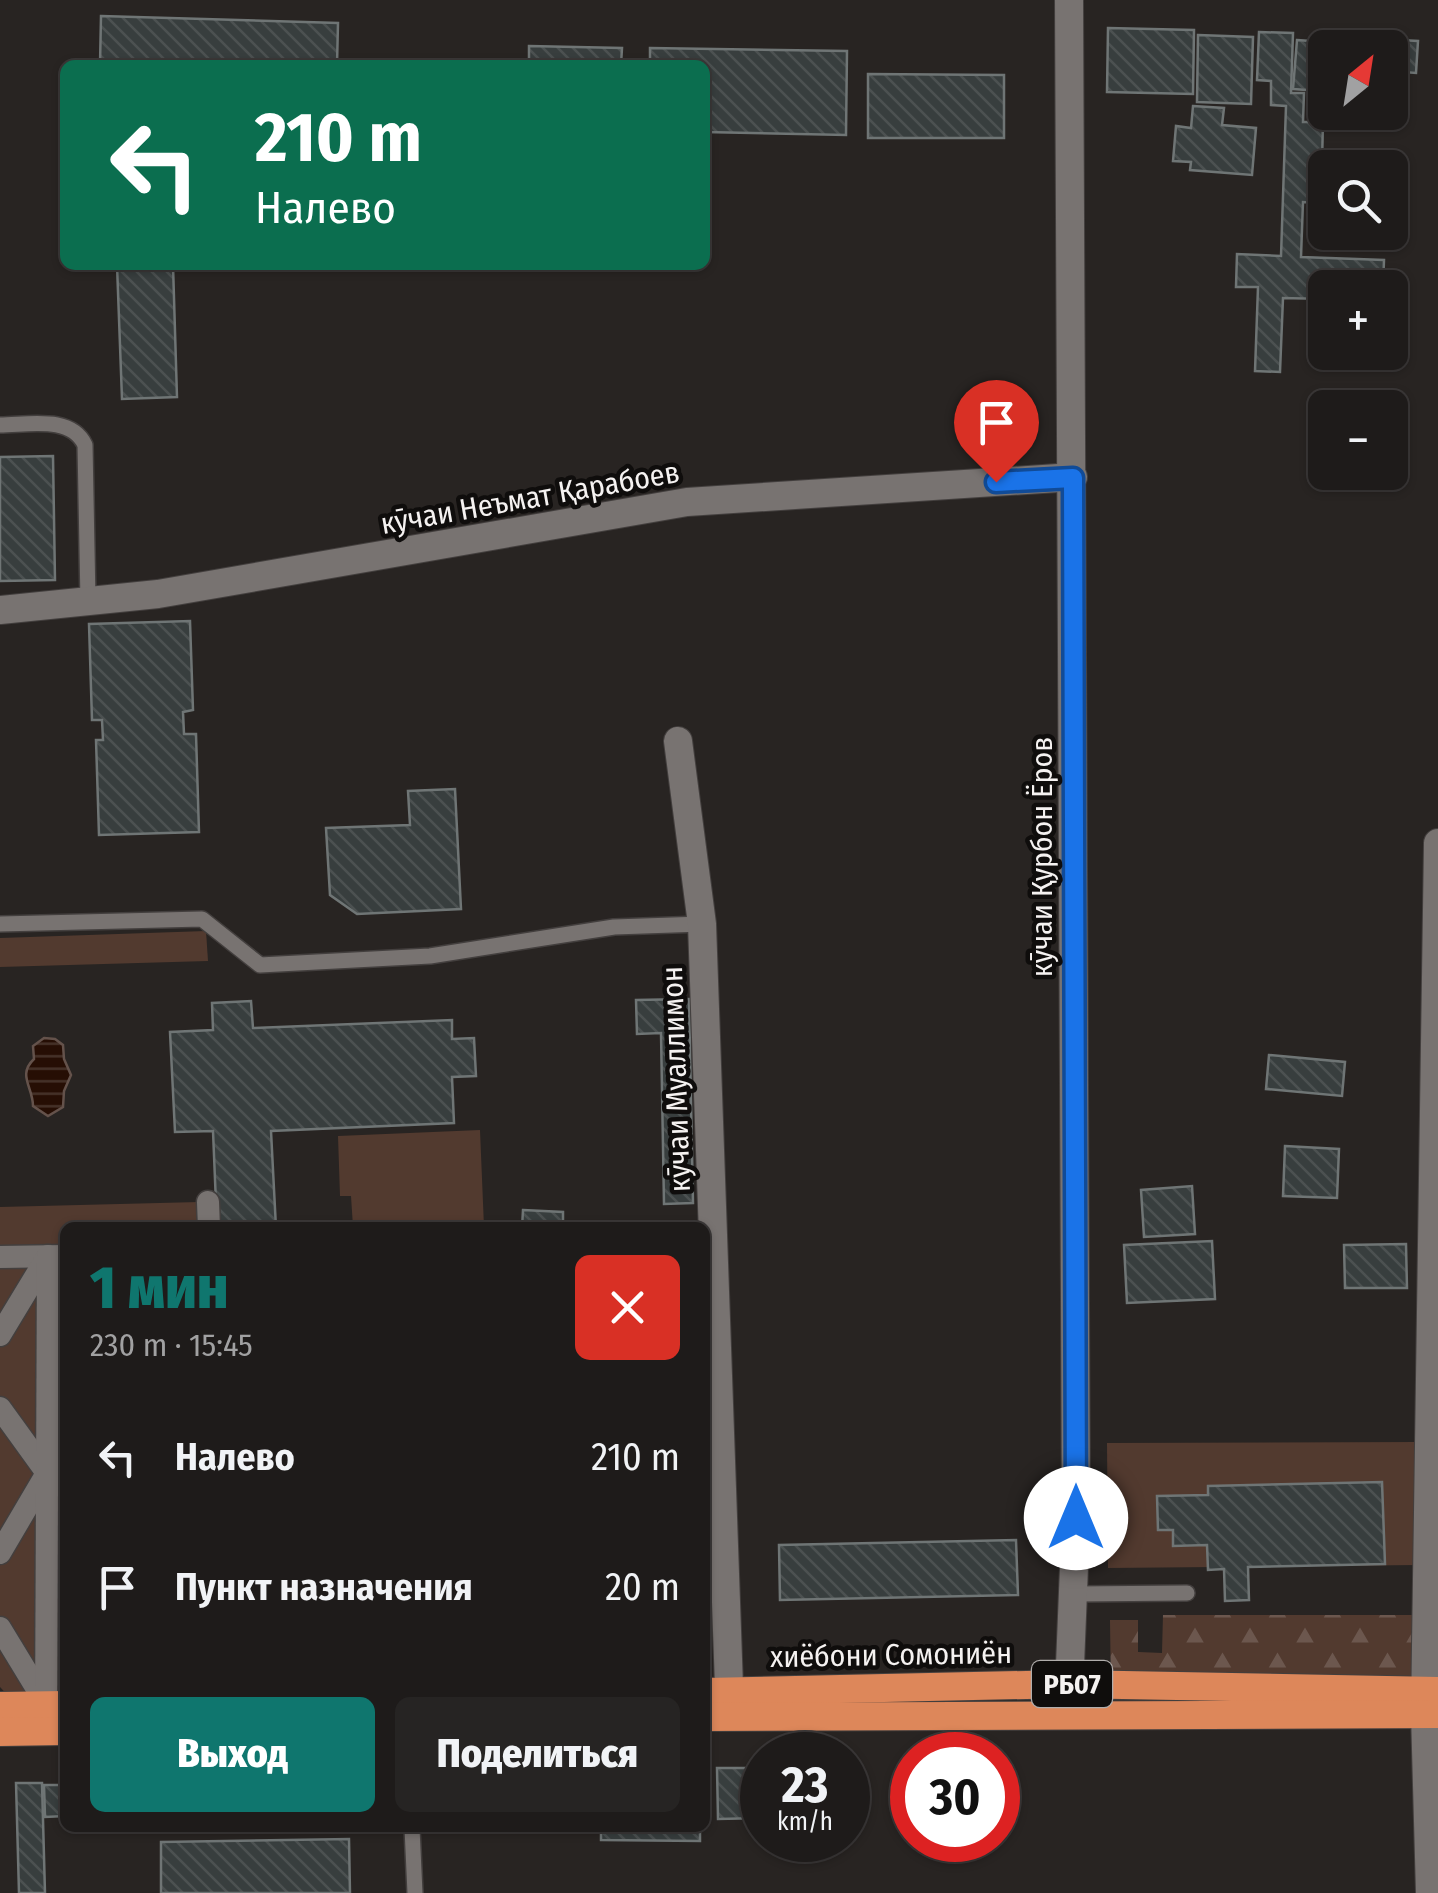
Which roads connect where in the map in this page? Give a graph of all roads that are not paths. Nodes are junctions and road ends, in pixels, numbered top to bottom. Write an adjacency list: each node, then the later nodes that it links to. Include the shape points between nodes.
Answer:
1 (1069, 0): 3 (street, кӯчаи Қурбон Ёров)
2 (0, 425): 4 (lane, via 62,425 82,438)
3 (1073, 478): 4 (street, кӯчаи Неъмат Қарабоев, via 687,502 314,569); 19 (street, кӯчаи Қурбон Ёров)
4 (88, 600): 5 (street, кӯчаи Неъмат Қарабоев)
5 (0, 610)
6 (678, 741): 9 (street, кӯчаи Муаллимон)
7 (1438, 844): 22 (street)
8 (0, 924): 9 (lane, via 202,919 260,964 430,956 614,927)
9 (702, 924): 23 (street, кӯчаи Муаллимон, via 724,1488)
10 (208, 1202): 11 (street)
11 (208, 1222)
12 (57, 1256): 13 (street); 14 (street); 16 (street)
13 (0, 1257)
14 (0, 1336)
15 (0, 1408): 16 (street)
16 (47, 1473): 17 (street); 26 (street)
17 (0, 1553)
18 (1187, 1593): 19 (lane)
19 (1075, 1594): 21 (street, кӯчаи Қурбон Ёров)
20 (0, 1628): 26 (street)
21 (1069, 1684): 22 (highway, хиёбони Сомониён / РБ07); 23 (highway, хиёбони Сомониён / РБ07); 25 (street, кӯчаи Қурбон Ёров)
22 (1432, 1702): 25 (highway, хиёбони Сомониён / РБ07); 30 (street)
23 (717, 1704): 25 (highway, хиёбони Сомониён / РБ07)
24 (0, 1706): 26 (highway)
25 (1068, 1714)
26 (53, 1715): 27 (highway)
27 (0, 1732)
28 (412, 1832): 29 (lane)
29 (415, 1893)
30 (1430, 1893)

